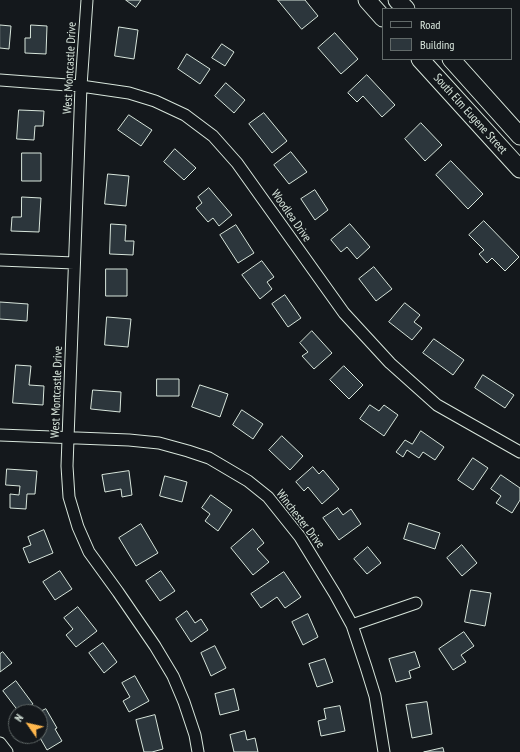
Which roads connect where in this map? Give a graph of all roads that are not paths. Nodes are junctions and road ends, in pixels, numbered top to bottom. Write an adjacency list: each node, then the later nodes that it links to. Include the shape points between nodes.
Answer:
1 (87, 0): 9 (street, West Montcastle Drive)
2 (367, 0): 5 (main road)
3 (398, 0): 4 (main road)
4 (405, 8)
5 (382, 17)
6 (421, 60): 11 (main road, South Elm Eugene Street)
7 (451, 60): 10 (main road, South Elm Eugene Street)
8 (0, 80): 9 (street, Woodlea Drive)
9 (81, 86): 13 (street, West Montcastle Drive); 16 (street, Woodlea Drive, via 129,93 155,101 185,115 213,136 237,163 344,314 390,364 436,405)
10 (520, 136)
11 (520, 169)
12 (0, 260): 13 (street)
13 (74, 263): 15 (street, West Montcastle Drive)
14 (0, 435): 15 (street, Winchester Drive)
15 (68, 437): 18 (street, Winchester Drive, via 129,440 188,451 208,458 248,481 268,497 300,537); 21 (street, West Montcastle Drive, via 69,497 78,527 89,552 173,676 187,709)
16 (520, 452)
17 (416, 603): 18 (street)
18 (352, 625): 22 (street, Winchester Drive, via 375,696)
19 (0, 743): 20 (street)
20 (7, 752)
21 (198, 752)
22 (384, 752)

